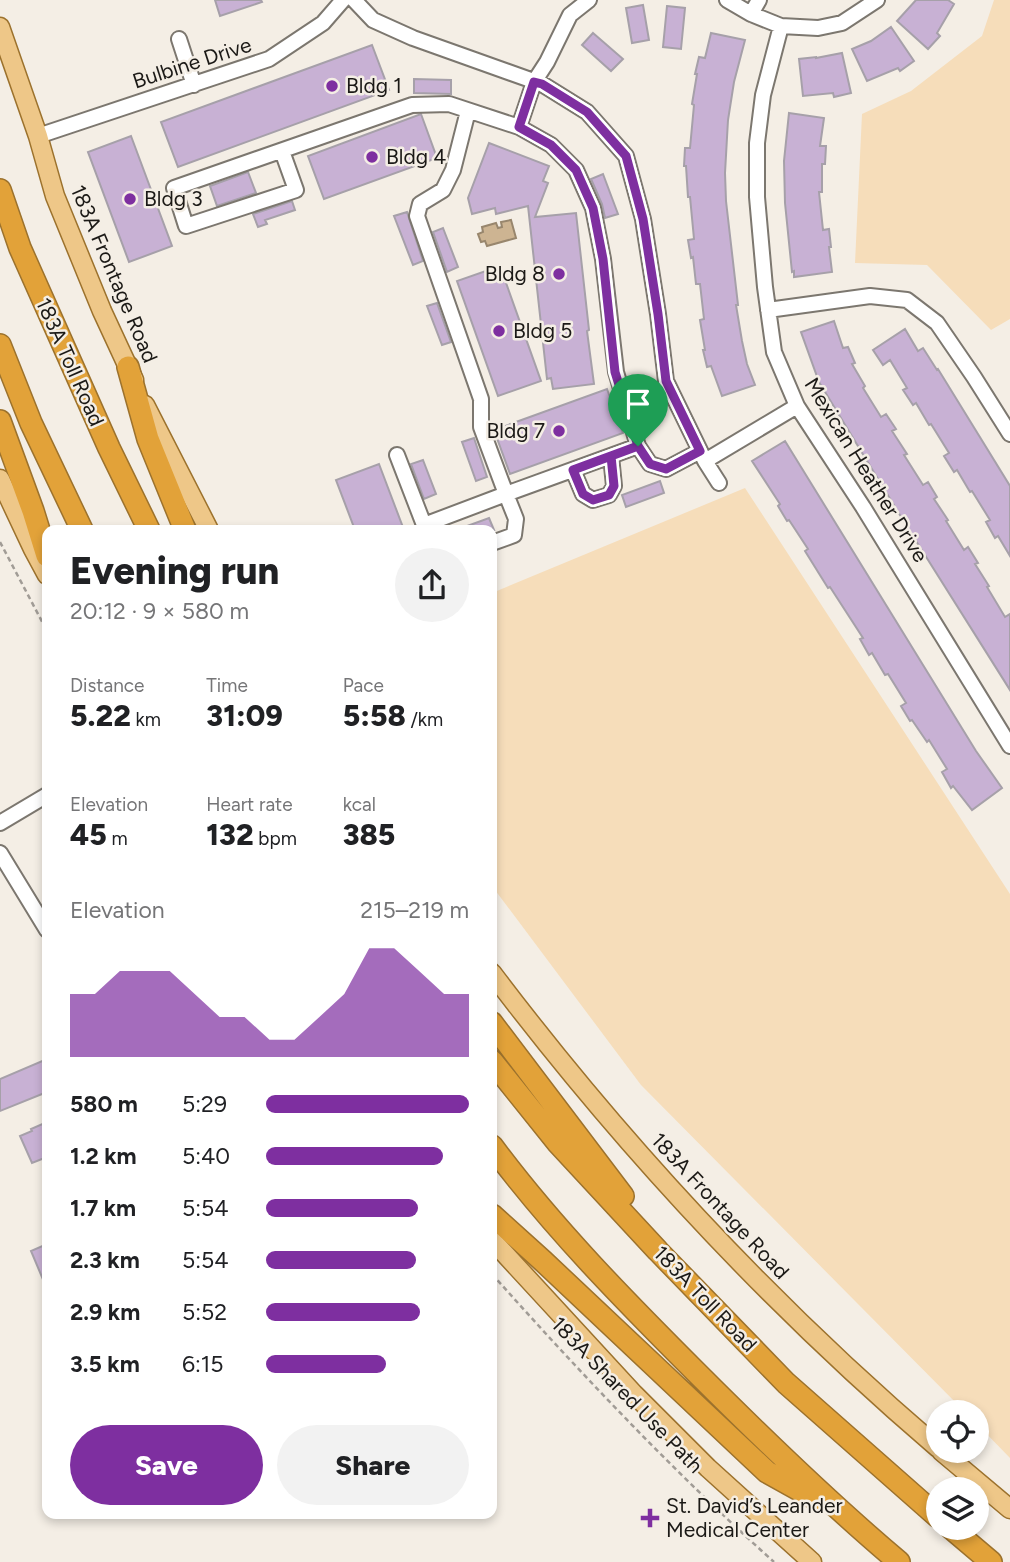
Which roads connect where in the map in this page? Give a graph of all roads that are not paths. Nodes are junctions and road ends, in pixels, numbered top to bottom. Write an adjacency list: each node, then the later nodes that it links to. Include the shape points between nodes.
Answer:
1 (343, 0): 12 (street, Bulbine Drive, via 323,23 270,60)
2 (354, 0): 11 (street, via 373,20)
3 (589, 0): 11 (street, via 570,15)
4 (727, 0): 7 (street)
5 (758, 0): 7 (street)
6 (877, 0): 8 (street, via 842,23 818,28)
7 (751, 14): 8 (street)
8 (781, 26): 18 (street, Mexican Heather Drive, via 763,95 757,143 757,197)
9 (0, 27): 15 (main road, 183A Frontage Road)
10 (179, 39): 12 (street)
11 (534, 82): 14 (street); 27 (street, via 587,112 626,156 643,219 666,381)
12 (194, 85): 15 (street, Bulbine Drive)
13 (468, 111): 14 (street); 16 (street, via 449,104 412,105); 31 (street, via 453,170 443,190 420,204 417,216 481,399 481,427)
14 (519, 127): 24 (street, via 551,145 576,170 593,208 615,372)
15 (38, 136): 20 (main road, 183A Frontage Road, via 55,196)
16 (282, 151): 16 (street, via 174,188 186,226 296,190)
17 (0, 190): 33 (highway, 183A Toll Road, via 20,248)
18 (768, 310): 21 (street, Mexican Heather Drive, via 774,352); 23 (street, via 870,296 907,300 937,323)
19 (0, 345): 32 (highway)
20 (128, 367): 34 (highway, via 148,439); 35 (main road, 183A Frontage Road)
21 (797, 406): 27 (street); 41 (street, Mexican Heather Drive)
22 (0, 421): 38 (highway)
23 (1010, 434)
24 (638, 446): 26 (street); 27 (street, via 650,464 666,469)
25 (397, 455): 36 (street)
26 (611, 456): 28 (street); 28 (street, via 614,486 609,495 593,500 583,494)
27 (703, 456): 30 (street)
28 (573, 470): 31 (street)
29 (0, 479): 40 (main road)
30 (719, 483)
31 (506, 494): 37 (street); 39 (street, via 516,519 514,535)
32 (80, 525)
33 (146, 525)
34 (183, 525)
35 (206, 525)
36 (424, 525)
37 (430, 525)
38 (42, 540)
39 (497, 541)
40 (42, 566)
41 (1010, 746)
42 (42, 798): 43 (street)
43 (0, 823)
44 (0, 853): 45 (street)
45 (42, 922)
46 (497, 979): 53 (main road, 183A Frontage Road, via 586,1091 729,1252)
47 (497, 1030): 52 (highway)
48 (497, 1067): 52 (highway, 183A Toll Road, via 557,1142)
49 (497, 1153): 57 (highway, via 621,1297)
50 (497, 1220): 57 (highway, via 767,1472)
51 (497, 1245): 59 (main road, via 634,1394)
52 (699, 1294): 55 (highway, 183A Toll Road, via 786,1383)
53 (926, 1438)
54 (956, 1463): 56 (main road, 183A Frontage Road)
55 (926, 1507)
56 (1010, 1509)
57 (848, 1517): 60 (highway)
58 (965, 1540): 61 (highway)
59 (812, 1562)
60 (899, 1562)
61 (991, 1562)

